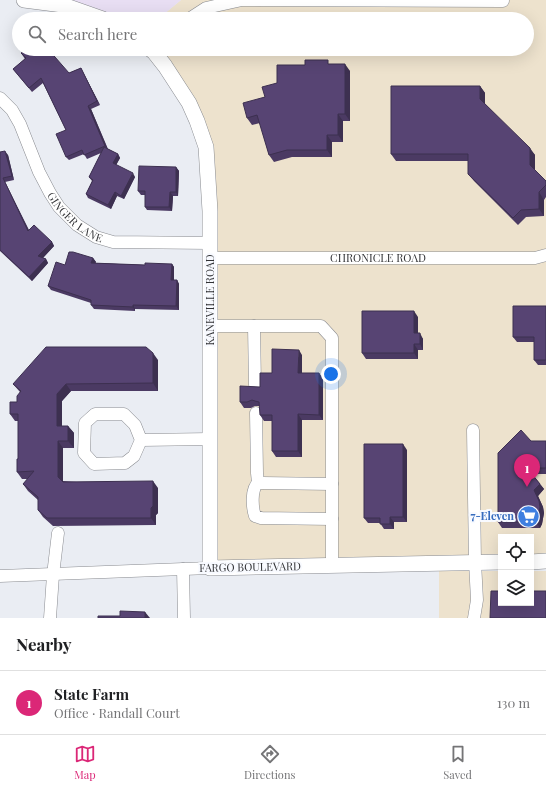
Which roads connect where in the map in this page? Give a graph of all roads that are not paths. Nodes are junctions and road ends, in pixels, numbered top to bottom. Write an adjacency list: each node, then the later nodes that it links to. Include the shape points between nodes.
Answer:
1 (24, 0): 3 (main road, via 63,5)
2 (502, 1): 4 (street, via 242,0 206,8)
3 (83, 12)
4 (200, 12)
5 (158, 56): 7 (main road, KANEVILLE ROAD, via 189,103 206,147)
6 (0, 98): 7 (street, GINGER LANE, via 18,120 50,193 59,207 77,225 96,237 113,242)
7 (210, 250): 8 (street, CHRONICLE ROAD, via 535,258); 9 (main road, KANEVILLE ROAD)
8 (546, 255)
9 (210, 326): 10 (street); 14 (main road, KANEVILLE ROAD)
10 (254, 326): 11 (street); 17 (street, via 321,326 332,338)
11 (255, 385)
12 (256, 413): 16 (street)
13 (473, 430): 20 (street)
14 (210, 439): 15 (street); 25 (main road, KANEVILLE ROAD)
15 (141, 440): 15 (street, via 135,425 124,414 95,414 84,423 84,453 94,464 125,463 134,456)
16 (258, 483): 17 (street); 18 (street, via 254,489 255,516 266,519)
17 (332, 484): 18 (street)
18 (332, 519): 24 (street)
19 (58, 533): 27 (street)
20 (475, 562): 21 (main road, FARGO BOULEVARD); 24 (main road, FARGO BOULEVARD); 31 (street, via 477,600)
21 (498, 562)
22 (534, 562): 23 (main road)
23 (546, 562)
24 (332, 565): 25 (main road, FARGO BOULEVARD)
25 (210, 568): 26 (street, FARGO BOULEVARD)
26 (183, 569): 27 (street, FARGO BOULEVARD); 30 (street)
27 (53, 574): 28 (street, FARGO BOULEVARD); 29 (street)
28 (0, 576)
29 (50, 618)
30 (184, 618)
31 (474, 618)

